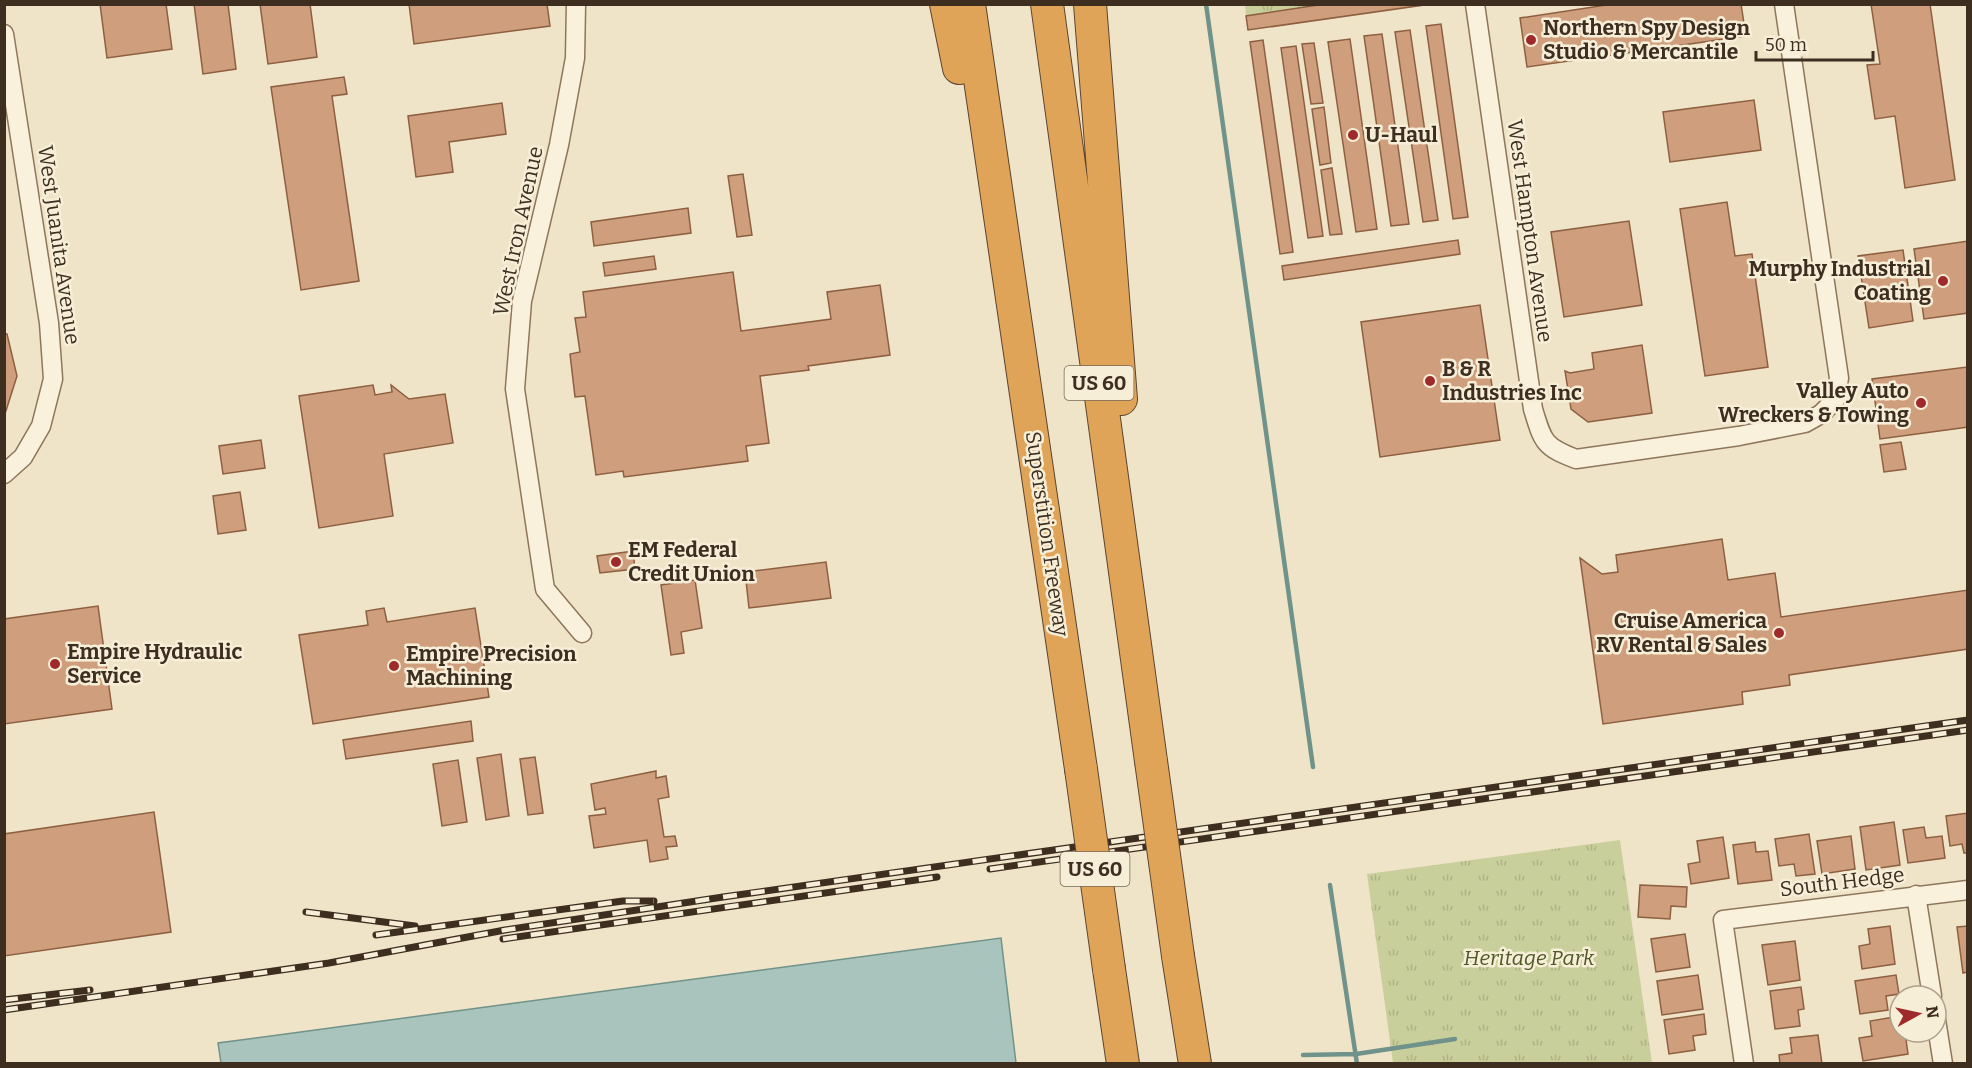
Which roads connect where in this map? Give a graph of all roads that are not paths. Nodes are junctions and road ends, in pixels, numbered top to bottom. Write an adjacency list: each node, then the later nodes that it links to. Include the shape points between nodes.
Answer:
1 (576, 4): 11 (street, West Iron Avenue, via 575,58 522,301 515,389 545,589)
2 (946, 4): 9 (highway)
3 (969, 4): 9 (highway, Superstition Freeway / US 60)
4 (1047, 4): 12 (highway, US 60)
5 (1090, 4): 12 (highway)
6 (1475, 4): 7 (street, West Hampton Avenue, via 1533,409 1552,450 1576,459 1805,423 1835,400 1839,378)
7 (1784, 4)
8 (4, 34): 10 (street, West Juanita Avenue, via 49,322 54,379 41,426 23,457)
9 (1015, 331): 17 (highway, Superstition Freeway / US 60, bridge)
10 (4, 474)
11 (582, 633)
12 (1151, 761): 18 (highway, US 60, bridge)
13 (1968, 890): 14 (street, South Hedge)
14 (1916, 895): 15 (street); 19 (street, South Hedge, via 1723,920)
15 (1930, 984)
16 (1940, 1044): 20 (street)
17 (1123, 1064)
18 (1195, 1064)
19 (1744, 1064)
20 (1943, 1064)

